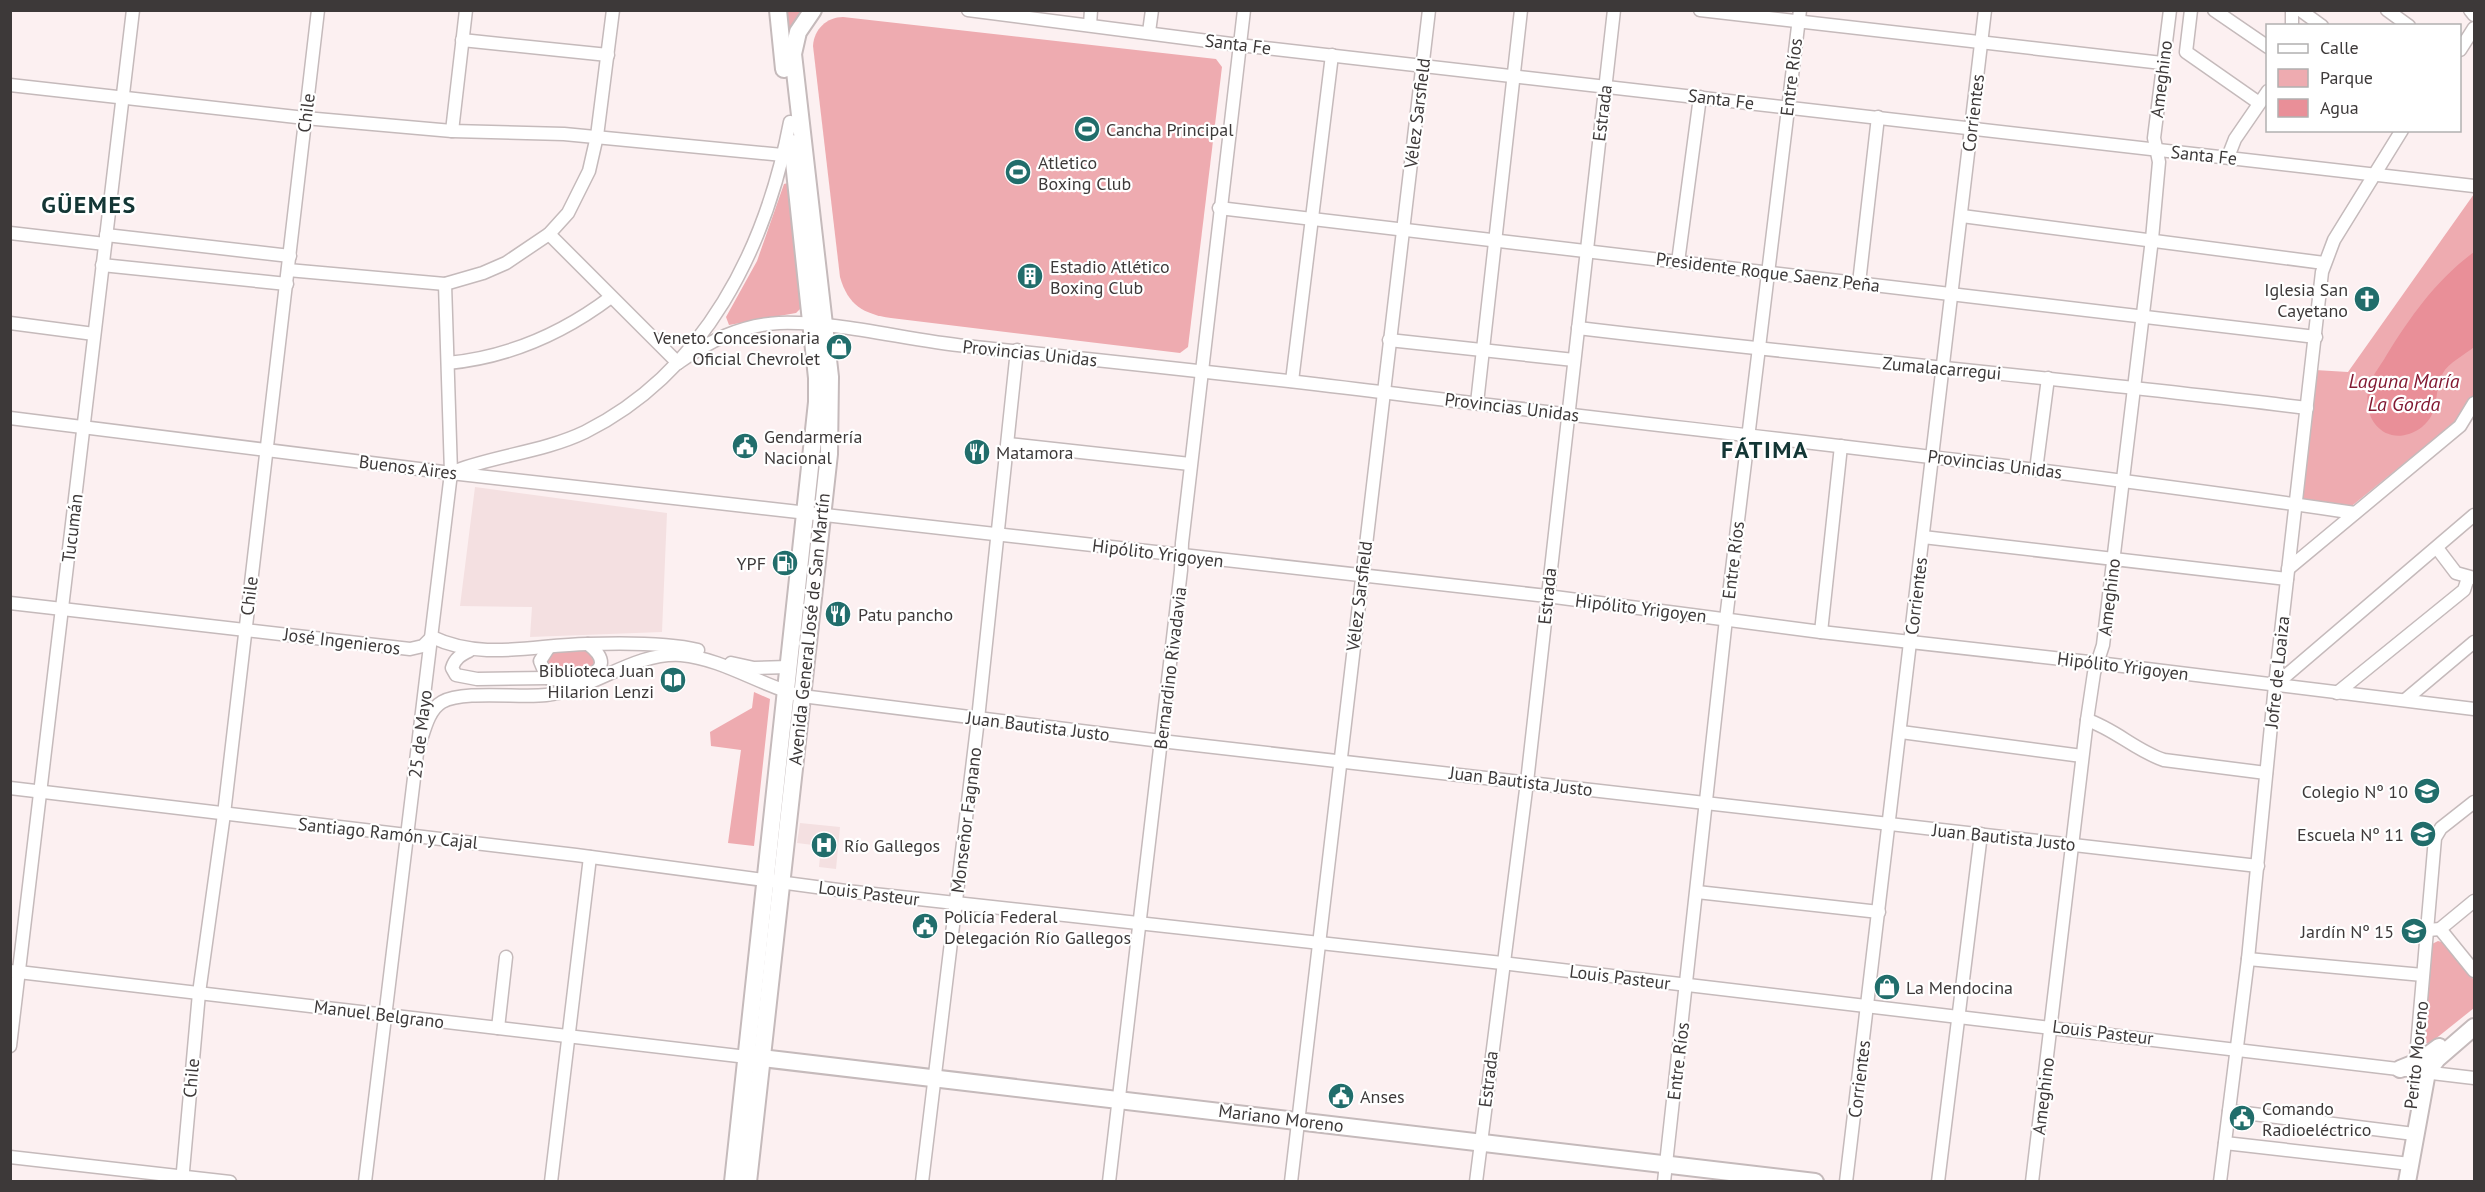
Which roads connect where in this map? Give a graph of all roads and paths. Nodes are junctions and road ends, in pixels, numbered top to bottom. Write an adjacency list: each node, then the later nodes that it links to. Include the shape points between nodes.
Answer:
1 (132, 10): 43 (street, Tucumán)
2 (318, 10): 47 (street, Chile)
3 (466, 10): 29 (street)
4 (613, 10): 34 (street)
5 (778, 10): 53 (main road, Avenida General José de San Martín, via 790,122)
6 (813, 10): 81 (main road, Avenida General José de San Martín, via 798,32 793,54)
7 (968, 10): 26 (street, Santa Fe)
8 (1092, 10): 26 (street)
9 (1152, 10): 28 (street)
10 (1244, 10): 31 (street, Bernardino Rivadavia)
11 (1429, 10): 37 (street, Vélez Sarsfield)
12 (1521, 10): 38 (street)
13 (1614, 10): 40 (street, Estrada)
14 (1700, 10): 23 (street)
15 (1985, 10): 30 (street, Corrientes)
16 (2170, 10): 36 (street, Ameghino)
17 (2191, 10): 44 (street, via 2186,52)
18 (2214, 10): 32 (street)
19 (2300, 10): 24 (street)
20 (2387, 10): 25 (street)
21 (2470, 10): 22 (street)
22 (2475, 15)
23 (1799, 17): 30 (street); 45 (street, Entre Ríos)
24 (2319, 24)
25 (2406, 24)
26 (1090, 25): 28 (street, Santa Fe)
27 (2475, 28): 33 (street)
28 (1149, 32): 31 (street, Santa Fe)
29 (462, 40): 34 (street); 49 (street)
30 (1981, 43): 36 (street); 48 (street, Corrientes)
31 (1239, 45): 35 (street, Santa Fe); 57 (street, Bernardino Rivadavia)
32 (2266, 46)
33 (2461, 49)
34 (608, 55): 51 (street)
35 (1332, 56): 37 (street, Santa Fe); 59 (street)
36 (2162, 63): 52 (street, Ameghino)
37 (1423, 66): 38 (street, Santa Fe); 60 (street, Vélez Sarsfield)
38 (1514, 75): 40 (street, Santa Fe); 65 (street)
39 (10, 86): 43 (street)
40 (1605, 86): 42 (street, Santa Fe); 66 (street, Estrada)
41 (2266, 94): 44 (street)
42 (1700, 96): 45 (street, Santa Fe); 68 (street)
43 (122, 97): 47 (street); 63 (street, Tucumán)
44 (2259, 103): 54 (street, via 2235,138)
45 (1788, 107): 46 (street, Santa Fe); 72 (street, Entre Ríos)
46 (1878, 117): 48 (street, Santa Fe); 73 (street)
47 (305, 118): 49 (street); 67 (street, Chile)
48 (1971, 127): 52 (street, Santa Fe); 58 (street, Corrientes)
49 (452, 131): 51 (street)
50 (2396, 133): 55 (street, Jofre de Loaiza)
51 (597, 136): 53 (street); 62 (street, via 580,195)
52 (2156, 150): 54 (street, Santa Fe); 64 (street, Ameghino, via 2159,162)
53 (788, 156): 78 (street, via 761,226); 81 (main road, Avenida General José de San Martín)
54 (2228, 157): 55 (street, Santa Fe)
55 (2373, 175): 56 (street, Santa Fe); 69 (street, Jofre de Loaiza)
56 (2475, 186)
57 (1219, 208): 59 (street, Presidente Roque Saenz Peña); 94 (street, Bernardino Rivadavia)
58 (1962, 216): 64 (street); 76 (street, Corrientes)
59 (1312, 219): 60 (street, Presidente Roque Saenz Peña); 96 (street)
60 (1403, 230): 65 (street, Presidente Roque Saenz Peña); 86 (street, Vélez Sarsfield)
61 (10, 233): 63 (street)
62 (549, 234): 75 (street, via 498,266); 77 (street)
63 (105, 239): 67 (street); 70 (street, Tucumán)
64 (2152, 239): 69 (street); 79 (street, Ameghino)
65 (1495, 240): 66 (street, Presidente Roque Saenz Peña); 88 (street)
66 (1586, 251): 68 (street, Presidente Roque Saenz Peña); 82 (street, Estrada)
67 (290, 256): 71 (street, Chile)
68 (1678, 262): 72 (street, Presidente Roque Saenz Peña)
69 (2324, 263): 85 (street, Jofre de Loaiza)
70 (102, 265): 74 (street); 84 (street, Tucumán)
71 (288, 270): 74 (street, Chile); 75 (street)
72 (1768, 272): 73 (street, Presidente Roque Saenz Peña); 87 (street, Entre Ríos)
73 (1859, 283): 76 (street, Presidente Roque Saenz Peña)
74 (287, 284): 108 (street, Chile)
75 (445, 284): 91 (street, 25 de Mayo)
76 (1952, 294): 79 (street, Presidente Roque Saenz Peña); 93 (street, Corrientes)
77 (611, 297): 91 (street, via 557,333 520,349); 92 (street)
78 (722, 307): 83 (street, via 721,322); 92 (street)
79 (2143, 316): 85 (street, Presidente Roque Saenz Peña); 97 (street, Ameghino)
80 (10, 323): 84 (street)
81 (818, 326): 83 (street, Provincias Unidas, via 772,323); 89 (street, Provincias Unidas); 115 (main road, Avenida General José de San Martín, via 830,401)
82 (1578, 328): 87 (street, Zumalacarregui); 90 (street, Estrada)
83 (734, 331): 92 (street, Provincias Unidas)
84 (94, 334): 104 (street, Tucumán)
85 (2316, 337): 101 (street, Jofre de Loaiza)
86 (1389, 340): 88 (street); 98 (street, Vélez Sarsfield)
87 (1758, 349): 93 (street, Zumalacarregui); 105 (street, Entre Ríos)
88 (1483, 350): 90 (street); 99 (street)
89 (1017, 351): 94 (street, Provincias Unidas); 106 (street, Monseñor Fagnano)
90 (1574, 360): 102 (street, Estrada)
91 (448, 363): 112 (street, 25 de Mayo)
92 (678, 363): 112 (street, via 635,400 584,432 540,449 480,462)
93 (1943, 369): 95 (street, Zumalacarregui); 109 (street, Corrientes)
94 (1200, 371): 96 (street, Provincias Unidas); 110 (street, Bernardino Rivadavia)
95 (2048, 378): 97 (street, Zumalacarregui); 111 (street)
96 (1292, 381): 98 (street, Provincias Unidas)
97 (2134, 386): 101 (street, Zumalacarregui); 113 (street, Ameghino)
98 (1383, 393): 99 (street, Provincias Unidas); 124 (street, Vélez Sarsfield)
99 (1477, 403): 102 (street, Provincias Unidas)
100 (2475, 403): 116 (street, via 2460,426)
101 (2307, 408): 114 (street, Jofre de Loaiza)
102 (1568, 414): 105 (street, Provincias Unidas); 126 (street, Estrada)
103 (10, 418): 104 (street, Buenos Aires)
104 (83, 427): 108 (street, Buenos Aires); 128 (street, Tucumán)
105 (1748, 434): 107 (street, Provincias Unidas); 129 (street, Entre Ríos)
106 (1008, 444): 110 (street); 118 (street, Monseñor Fagnano)
107 (1841, 446): 109 (street, Provincias Unidas); 131 (street)
108 (267, 449): 112 (street, Buenos Aires); 130 (street, Chile)
109 (1933, 457): 111 (street, Provincias Unidas); 119 (street, Corrientes)
110 (1190, 464): 121 (street, Bernardino Rivadavia)
111 (2036, 470): 113 (street, Provincias Unidas)
112 (451, 473): 115 (street, Buenos Aires); 132 (street, 25 de Mayo)
113 (2123, 480): 114 (street, Provincias Unidas); 122 (street, Ameghino)
114 (2296, 504): 116 (street, Provincias Unidas); 123 (street, Jofre de Loaiza)
115 (815, 512): 118 (street, Hipólito Yrigoyen); 143 (main road, Avenida General José de San Martín); 149 (main road, Avenida General José de San Martín)
116 (2355, 513): 123 (street)
117 (2475, 515): 120 (street)
118 (999, 533): 121 (street, Hipólito Yrigoyen); 152 (street, Monseñor Fagnano)
119 (1923, 537): 122 (street); 133 (street, Corrientes)
120 (2436, 548): 125 (street, via 2456,573); 146 (street)
121 (1182, 557): 124 (street, Hipólito Yrigoyen); 155 (street, Bernardino Rivadavia)
122 (2113, 558): 123 (street); 141 (street, Ameghino)
123 (2288, 574): 146 (street, Jofre de Loaiza)
124 (1361, 576): 126 (street, Hipólito Yrigoyen); 158 (street, Vélez Sarsfield)
125 (2471, 578): 148 (street, via 2463,590)
126 (1547, 596): 129 (street, Hipólito Yrigoyen); 160 (street, Estrada)
127 (10, 603): 128 (street, José Ingenieros)
128 (63, 608): 130 (street, José Ingenieros); 162 (street, Tucumán)
129 (1726, 619): 131 (street, Hipólito Yrigoyen); 163 (street, Entre Ríos)
130 (245, 629): 132 (street, José Ingenieros, via 410,649 423,646); 165 (street, Chile)
131 (1821, 632): 133 (street, Hipólito Yrigoyen)
132 (432, 637): 138 (street); 156 (street, 25 de Mayo)
133 (1910, 642): 141 (street, Hipólito Yrigoyen); 154 (street, Corrientes)
134 (2475, 642): 150 (street)
135 (588, 644): 136 (street); 137 (street); 145 (street, via 600,659)
136 (626, 646): 140 (street); 142 (street)
137 (549, 647): 138 (street); 144 (street, via 540,661)
138 (469, 651): 144 (street, via 453,662 456,675 477,680)
139 (668, 651): 140 (street); 143 (street, via 697,650 740,666); 147 (street, via 713,662)
140 (649, 652): 142 (street)
141 (2098, 663): 146 (street, Hipólito Yrigoyen); 153 (street, Ameghino)
142 (629, 666): 145 (street)
143 (788, 667): 147 (main road, Avenida General José de San Martín)
144 (547, 678): 145 (street)
145 (592, 680): 156 (street, via 547,695 446,700 431,713)
146 (2275, 685): 148 (street, Hipólito Yrigoyen); 159 (street, Jofre de Loaiza)
147 (785, 692): 149 (street, Juan Bautista Justo); 172 (main road, Avenida General José de San Martín)
148 (2337, 693): 150 (street, Hipólito Yrigoyen)
149 (802, 696): 152 (street, Juan Bautista Justo); 172 (main road, Avenida General José de San Martín)
150 (2405, 700): 151 (street, Hipólito Yrigoyen)
151 (2472, 707)
152 (978, 719): 155 (street, Juan Bautista Justo); 175 (street, Monseñor Fagnano)
153 (2086, 720): 157 (street, Ameghino); 159 (street, via 2164,760)
154 (1901, 732): 157 (street); 166 (street, Corrientes)
155 (1161, 741): 158 (street, Juan Bautista Justo); 177 (street, Bernardino Rivadavia)
156 (419, 746): 167 (street, 25 de Mayo)
157 (2082, 756): 169 (street, Ameghino)
158 (1339, 760): 160 (street, Juan Bautista Justo); 179 (street, Vélez Sarsfield)
159 (2266, 773): 171 (street, Jofre de Loaiza)
160 (1527, 782): 163 (street, Juan Bautista Justo); 182 (street, Estrada)
161 (10, 788): 162 (street, Santiago Ramón y Cajal)
162 (39, 792): 165 (street, Santiago Ramón y Cajal); 184 (street, Tucumán)
163 (1706, 801): 166 (street, Juan Bautista Justo); 173 (street, Entre Ríos)
164 (2475, 802): 178 (street, Perito Moreno, via 2441,828 2435,838)
165 (224, 814): 167 (street, Santiago Ramón y Cajal); 187 (street, Chile)
166 (1888, 824): 168 (street, Juan Bautista Justo); 176 (street, Corrientes)
167 (406, 834): 170 (street, Santiago Ramón y Cajal); 189 (street, 25 de Mayo)
168 (1981, 834): 169 (street, Juan Bautista Justo); 190 (street)
169 (2072, 844): 171 (street, Juan Bautista Justo); 192 (street, Ameghino)
170 (590, 856): 172 (street, Santiago Ramón y Cajal); 195 (street)
171 (2258, 866): 181 (street, Jofre de Loaiza)
172 (773, 881): 175 (street, Louis Pasteur); 198 (main road, Avenida General José de San Martín)
173 (1697, 892): 176 (street); 186 (street, Entre Ríos)
174 (2475, 901): 178 (street)
175 (955, 903): 177 (street, Louis Pasteur); 200 (street, Monseñor Fagnano)
176 (1879, 912): 188 (street, Corrientes)
177 (1138, 923): 179 (street, Louis Pasteur); 202 (street, Bernardino Rivadavia)
178 (2434, 930): 183 (street); 185 (street, Perito Moreno)
179 (1318, 943): 182 (street, Louis Pasteur); 204 (street, Vélez Sarsfield)
180 (506, 957): 194 (street)
181 (2248, 959): 185 (street); 197 (street, Jofre de Loaiza)
182 (1502, 963): 186 (street, Louis Pasteur); 206 (street, Estrada)
183 (2475, 970)
184 (15, 972): 187 (street, Manuel Belgrano); 196 (street, Tucumán)
185 (2423, 975): 199 (street, Perito Moreno)
186 (1686, 985): 188 (street, Louis Pasteur); 209 (street, Entre Ríos)
187 (199, 993): 189 (street, Manuel Belgrano); 211 (street, Chile)
188 (1868, 1006): 190 (street, Louis Pasteur); 223 (street, Corrientes)
189 (385, 1015): 194 (street, Manuel Belgrano); 213 (street, 25 de Mayo)
190 (1959, 1017): 192 (street, Louis Pasteur); 224 (street)
191 (2475, 1018): 199 (main road)
192 (2052, 1026): 197 (street, Louis Pasteur); 225 (street, Ameghino)
193 (2475, 1027): 199 (main road, via 2438,1059)
194 (498, 1028): 195 (street, Manuel Belgrano)
195 (568, 1036): 198 (street, Manuel Belgrano); 214 (street)
196 (10, 1046)
197 (2236, 1048): 199 (street, Louis Pasteur); 203 (street, Jofre de Loaiza)
198 (754, 1057): 200 (main road, Mariano Moreno); 215 (main road, Avenida General José de San Martín); 216 (main road, Avenida General José de San Martín)
199 (2414, 1069): 201 (street, Louis Pasteur); 205 (main road, Perito Moreno)
200 (935, 1078): 202 (main road, Mariano Moreno); 217 (street, Monseñor Fagnano)
201 (2475, 1078)
202 (1119, 1100): 204 (main road, Mariano Moreno); 218 (street, Bernardino Rivadavia)
203 (2229, 1111): 205 (street); 207 (street, Jofre de Loaiza)
204 (1298, 1120): 206 (main road, Mariano Moreno); 219 (street, Vélez Sarsfield)
205 (2415, 1134): 210 (main road, Perito Moreno)
206 (1481, 1142): 209 (main road, Mariano Moreno); 220 (street, Estrada)
207 (2225, 1143): 210 (street); 226 (street, Jofre de Loaiza)
208 (10, 1156): 211 (street)
209 (1666, 1163): 221 (street, Entre Ríos); 222 (main road, Mariano Moreno)
210 (2410, 1164): 227 (main road, Perito Moreno)
211 (182, 1179): 212 (street)
212 (230, 1182)
213 (365, 1182)
214 (551, 1182)
215 (733, 1182)
216 (748, 1182)
217 (922, 1182)
218 (1109, 1182)
219 (1291, 1182)
220 (1476, 1182)
221 (1664, 1182)
222 (1815, 1182)
223 (1846, 1182)
224 (1938, 1182)
225 (2032, 1182)
226 (2220, 1182)
227 (2407, 1182)

